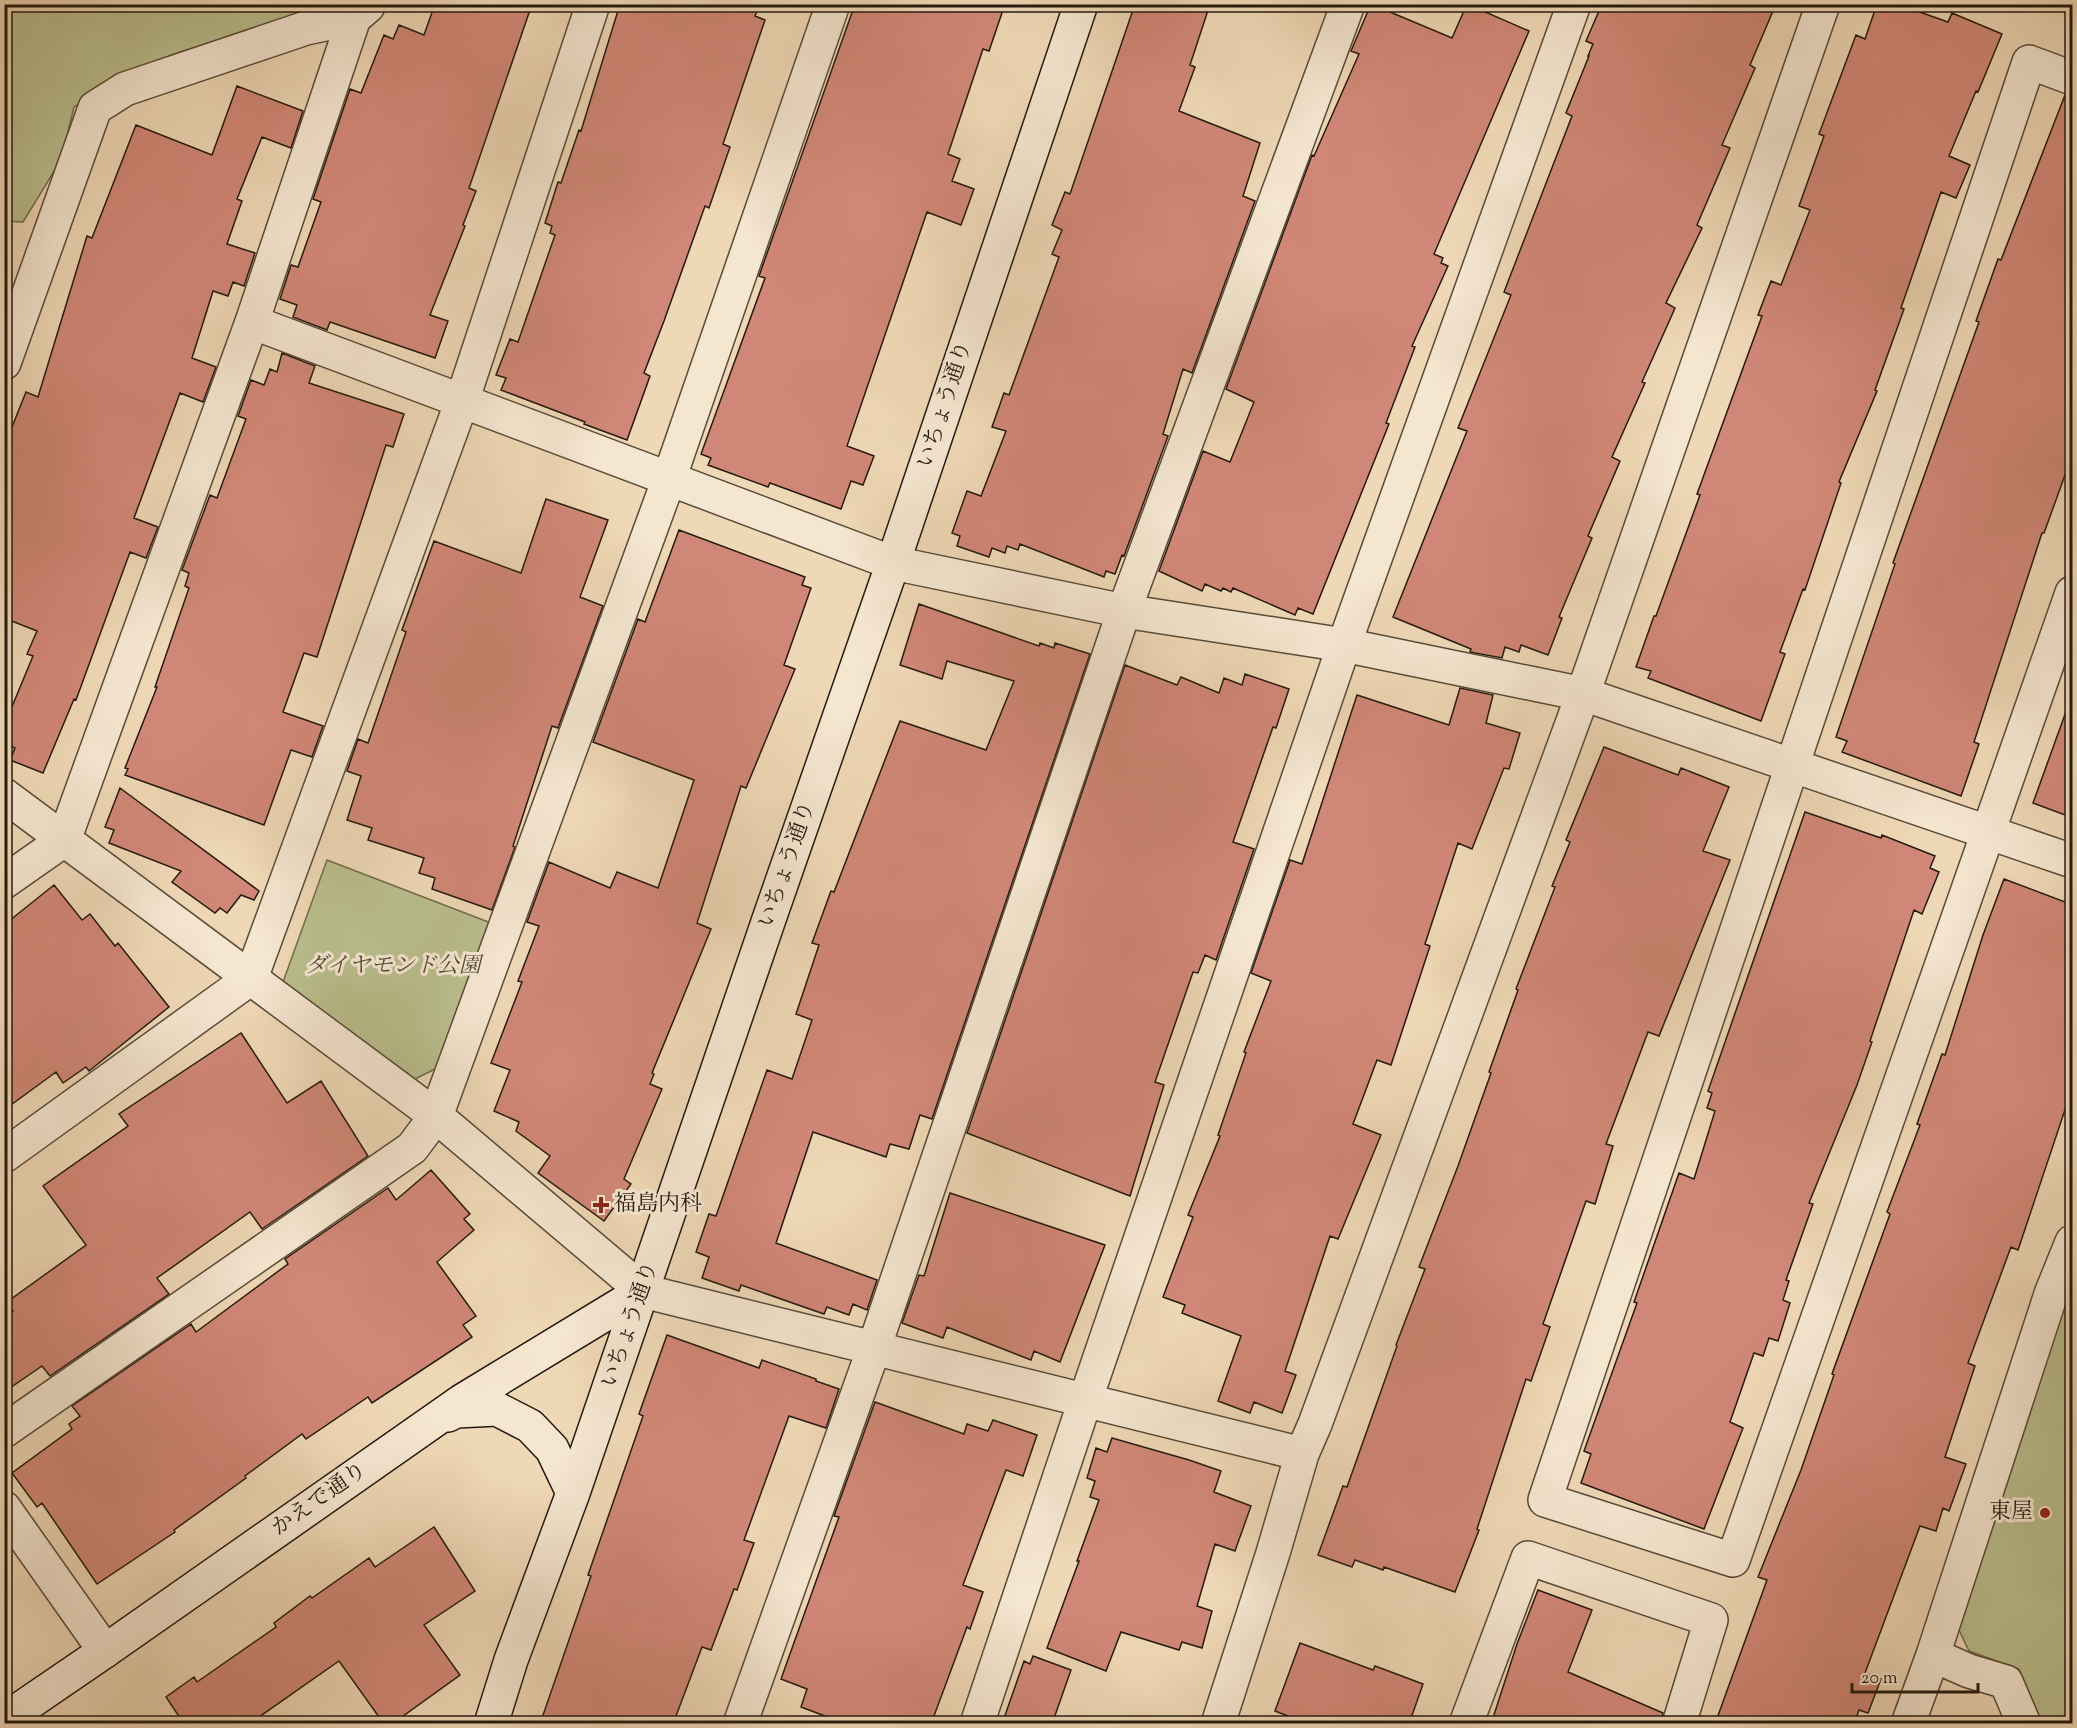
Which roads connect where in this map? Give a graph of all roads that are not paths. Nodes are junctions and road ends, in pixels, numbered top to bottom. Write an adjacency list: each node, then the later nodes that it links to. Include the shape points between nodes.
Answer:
1 (593, 4): 11 (street)
2 (833, 4): 12 (street)
3 (1081, 4): 13 (street, いちょう通り)
4 (1348, 4): 15 (street)
5 (1574, 4): 16 (street)
6 (1823, 4): 17 (street)
7 (362, 11): 9 (street); 10 (street, via 125,88 95,108)
8 (2073, 78): 18 (street, via 2029,62)
9 (252, 322): 11 (street); 21 (street)
10 (4, 363)
11 (462, 401): 12 (street); 24 (street)
12 (669, 479): 13 (street); 25 (street)
13 (893, 563): 15 (street); 28 (street, いちょう通り)
14 (2073, 592): 20 (street)
15 (1125, 611): 16 (street); 29 (street)
16 (1344, 645): 17 (street); 30 (street)
17 (1583, 694): 18 (street); 33 (street)
18 (1792, 765): 20 (street); 20 (street, via 1545,1500 1733,1560)
19 (4, 795): 21 (street)
20 (1988, 832): 22 (street)
21 (64, 840): 23 (street); 24 (street)
22 (2073, 861)
23 (4, 882)
24 (251, 978): 25 (street); 26 (street)
25 (436, 1116): 28 (street); 32 (street, via 412,1148)
26 (4, 1156)
27 (2073, 1242): 37 (street, via 2051,1294)
28 (643, 1291): 29 (street); 31 (street, かえで通り); 34 (street, いちょう通り)
29 (874, 1348): 30 (street); 40 (street)
30 (1084, 1401): 33 (street); 41 (street)
31 (427, 1424): 34 (street, via 456,1411 497,1409 530,1426 552,1449); 36 (street, かえで通り)
32 (4, 1431)
33 (1302, 1454): 42 (street)
34 (573, 1493): 39 (street, いちょう通り)
35 (4, 1508): 36 (street)
36 (105, 1651): 38 (street, かえで通り)
37 (1933, 1655): 45 (street); 46 (street, via 2006,1682)
38 (4, 1720)
39 (491, 1724)
40 (740, 1724)
41 (977, 1724)
42 (1218, 1724)
43 (1466, 1724): 44 (street, via 1528,1558 1711,1620)
44 (1679, 1724)
45 (1908, 1724)
46 (2024, 1724)

